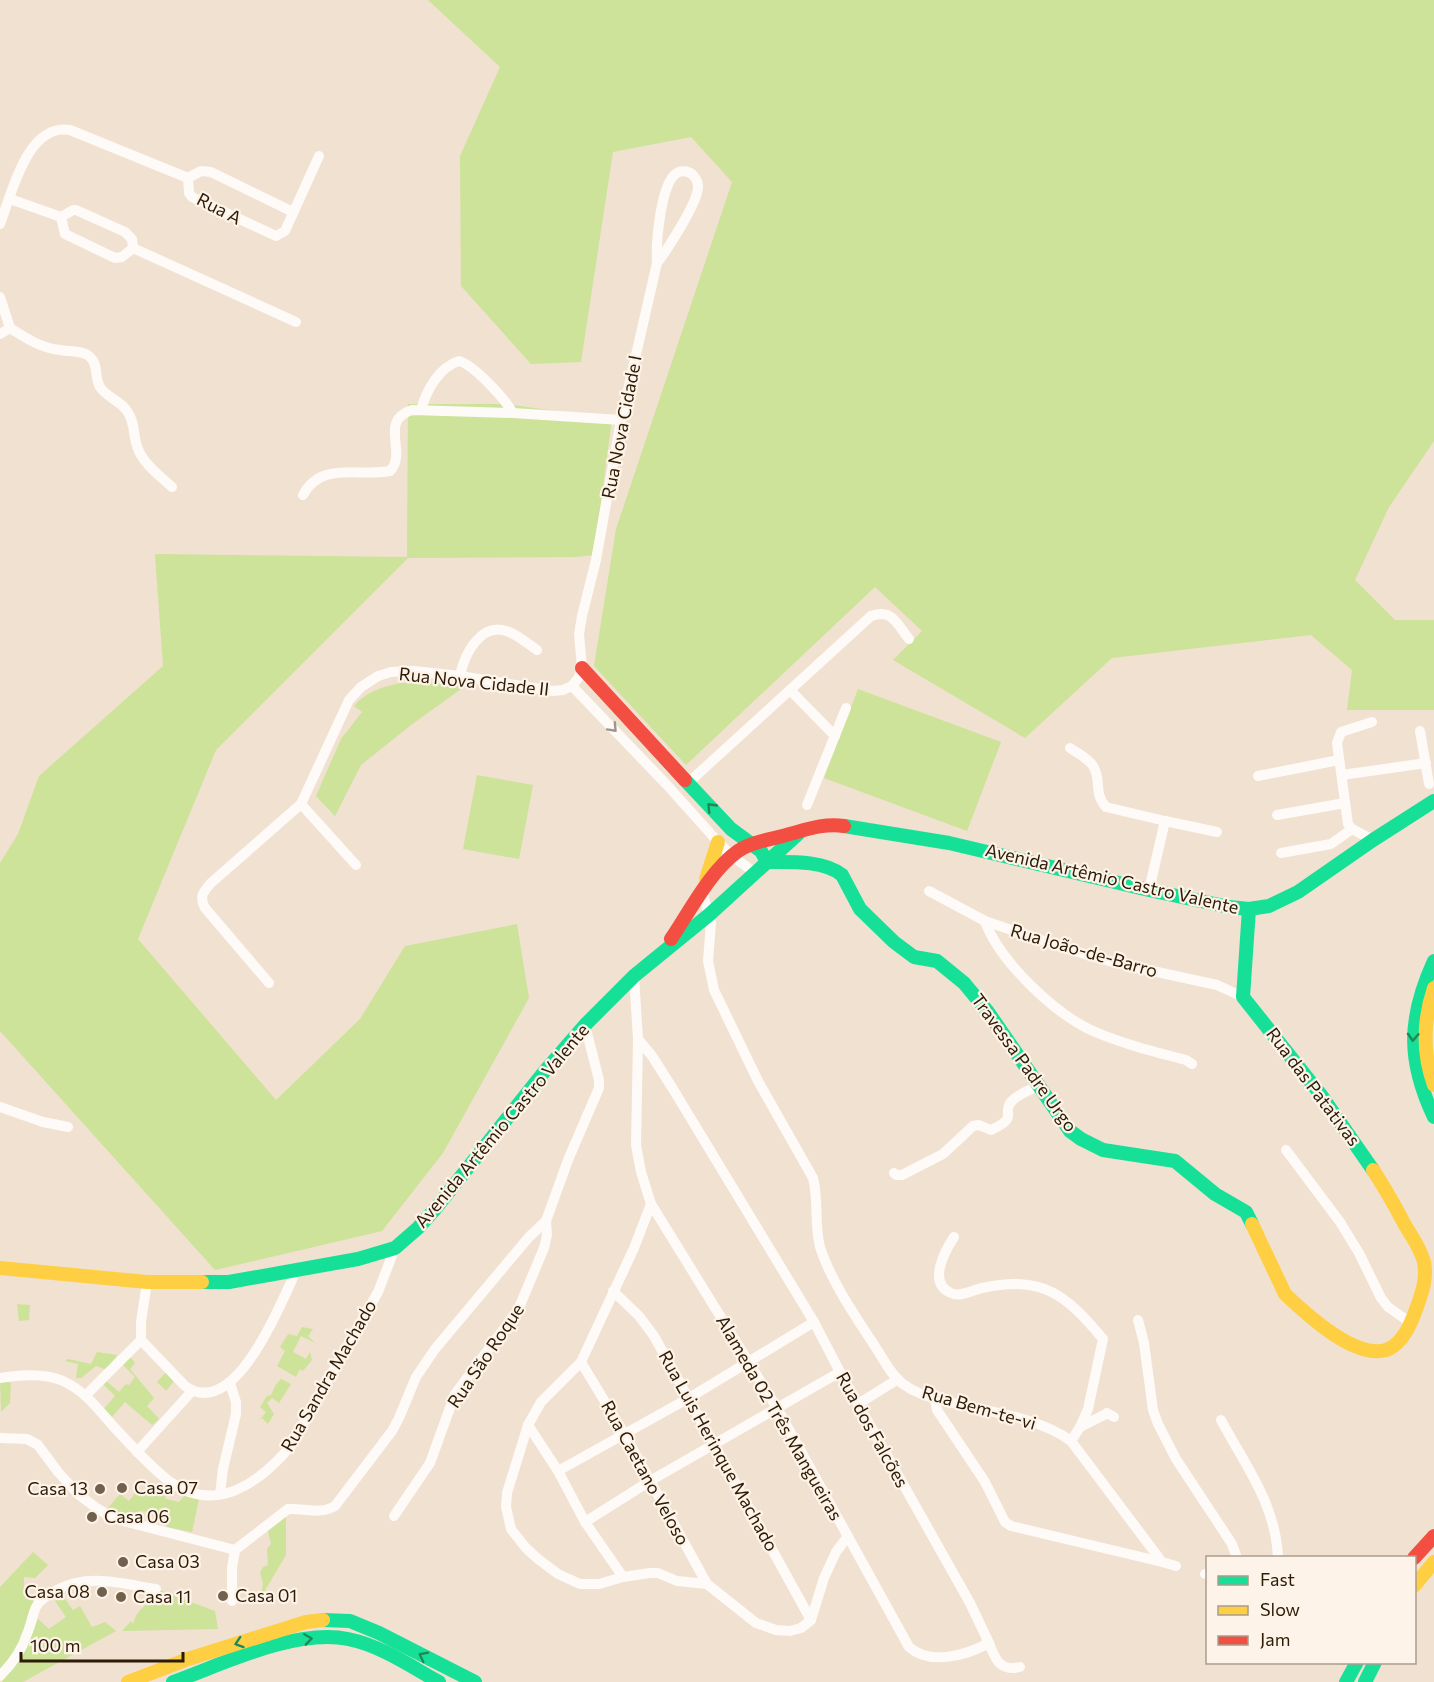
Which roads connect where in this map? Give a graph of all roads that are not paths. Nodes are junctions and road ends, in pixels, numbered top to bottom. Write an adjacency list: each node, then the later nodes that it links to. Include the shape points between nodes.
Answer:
1 (318, 156): 4 (street, Rua A)
2 (188, 178): 3 (street, via 70,130 52,130 31,148); 4 (street, Rua A, via 201,171 211,172); 4 (street, Rua A, via 192,196 270,234 281,235)
3 (10, 199): 5 (street); 6 (street)
4 (293, 212)
5 (61, 217): 7 (street, via 76,210 125,232); 7 (street, via 65,234 115,258)
6 (0, 224)
7 (134, 248): 10 (street)
8 (657, 263): 8 (street, Rua Nova Cidade I, via 696,196 694,177 687,171 679,171 668,185 657,237); 14 (street, Rua Nova Cidade I)
9 (0, 297): 11 (street)
10 (296, 322)
11 (5, 331): 15 (street, via 36,344 92,358 100,387 128,412 140,453)
12 (421, 410): 13 (street); 13 (street, via 427,391 459,361 468,365); 16 (street, via 405,412 396,420 395,462 390,471 322,475 308,485)
13 (513, 413): 14 (street)
14 (621, 420): 19 (street, Rua Nova Cidade I, via 580,625)
15 (172, 488)
16 (303, 495)
17 (909, 639): 22 (street, via 889,615 880,612)
18 (537, 650): 20 (street, via 510,632 488,632 468,653)
19 (582, 668): 21 (street); 32 (main road)
20 (460, 676): 21 (street, Rua Nova Cidade II, via 545,691); 37 (street, Rua Nova Cidade II, via 392,672 361,687 343,711)
21 (572, 686): 34 (street, one-way to 34)
22 (791, 691): 26 (street); 32 (street)
23 (846, 708): 26 (street)
24 (1371, 722): 28 (street, via 1341,732 1337,743)
25 (1420, 731): 29 (street)
26 (835, 736): 38 (street)
27 (1070, 748): 40 (street, via 1094,766 1097,793 1106,807)
28 (1339, 760): 30 (street); 31 (street)
29 (1426, 763): 30 (street); 33 (street)
30 (1342, 775): 36 (street)
31 (1258, 776)
32 (683, 778): 34 (street); 41 (main road, one-way to 32)
33 (1429, 784)
34 (667, 785): 46 (street)
35 (1434, 801): 45 (main road, Avenida Artêmio Castro Valente)
36 (1345, 803): 39 (street); 42 (street)
37 (300, 804): 51 (street); 62 (street, Rua Nova Cidade II, via 211,882 201,900)
38 (807, 805)
39 (1277, 815)
40 (1164, 821): 43 (street); 53 (street)
41 (731, 829): 46 (street); 47 (main road)
42 (1352, 829): 45 (street); 48 (street, via 1331,844)
43 (1217, 832)
44 (799, 833): 47 (main road, Avenida Artêmio Castro Valente); 50 (main road, Avenida Artêmio Castro Valente); 53 (main road, Avenida Artêmio Castro Valente, via 841,825 949,843)
45 (1372, 840): 56 (main road, Avenida Artêmio Castro Valente, via 1298,892 1269,906)
46 (718, 842): 49 (street); 54 (main road)
47 (752, 845): 49 (main road, Avenida Artêmio Castro Valente); 50 (main road, via 764,854)
48 (1281, 853)
49 (732, 856): 52 (street); 54 (main road, Avenida Artêmio Castro Valente)
50 (767, 862): 52 (main road, Avenida Artêmio Castro Valente); 69 (main road, Travessa Padre Urgo, via 803,862 842,875 860,909 894,942 914,957 938,961 964,983)
51 (356, 865)
52 (754, 872): 57 (main road, Avenida Artêmio Castro Valente)
53 (1149, 890): 56 (main road, Avenida Artêmio Castro Valente)
54 (702, 891): 57 (street, Rua Bem-te-vi); 59 (main road, Avenida Artêmio Castro Valente)
55 (929, 891): 58 (street, Rua João-de-Barro)
56 (1249, 909): 64 (main road)
57 (710, 914): 59 (main road, Avenida Artêmio Castro Valente); 92 (street, Rua Bem-te-vi, via 709,971 721,1008 813,1178 820,1247 839,1289)
58 (985, 921): 64 (street, Rua João-de-Barro, via 1116,963 1217,986); 67 (street, via 990,935 1026,981 1079,1025)
59 (663, 951): 61 (main road, Avenida Artêmio Castro Valente)
60 (1434, 961): 71 (main road, one-way to 71, via 1422,985 1412,1038 1419,1082)
61 (634, 976): 65 (main road, Avenida Artêmio Castro Valente); 66 (street, Alameda 02 Três Mangueiras)
62 (269, 983)
63 (1434, 988): 68 (main road, via 1425,1021 1425,1052)
64 (1243, 997): 79 (main road, Rua das Patativas, via 1347,1129)
65 (585, 1025): 76 (street, via 599,1088); 78 (main road, Avenida Artêmio Castro Valente, via 436,1208)
66 (638, 1040): 75 (street, Alameda 02 Três Mangueiras, via 636,1145); 85 (street, Rua dos Falcões, via 673,1089)
67 (1192, 1064)
68 (1434, 1085)
69 (1038, 1086): 74 (street, via 1011,1101 1005,1123 991,1130 973,1126 943,1154 902,1175); 86 (main road, Travessa Padre Urgo, via 1070,1131 1090,1147 1175,1161 1215,1194 1246,1212 1285,1294 1312,1319 1343,1339 1360,1348 1385,1350 1402,1337)
70 (0, 1107): 72 (street)
71 (1434, 1117)
72 (68, 1126)
73 (1286, 1150): 86 (street, via 1340,1222 1381,1298)
74 (894, 1173)
75 (651, 1204): 83 (street); 89 (street, Alameda 02 Três Mangueiras)
76 (546, 1221): 112 (street, Rua São Roque, via 544,1248 518,1310 456,1394 430,1462); 116 (street, via 435,1349 416,1377 392,1431 335,1506 318,1512 288,1509)
77 (954, 1237): 103 (street, via 940,1263 940,1283 948,1293 963,1294 1000,1284 1044,1288 1063,1297 1103,1339 1088,1409)
78 (395, 1248): 81 (main road, Avenida Artêmio Castro Valente); 111 (street, Rua Sandra Machado, via 378,1292 290,1447 262,1476)
79 (1422, 1255): 86 (main road, Travessa Padre Urgo, via 1423,1290)
80 (0, 1268): 82 (main road, Avenida Artêmio Castro Valente)
81 (296, 1271): 82 (main road, Avenida Artêmio Castro Valente, via 208,1283); 93 (street, via 257,1349)
82 (147, 1282): 87 (street)
83 (613, 1291): 88 (street); 96 (street, Rua Luis Herinque Machado, via 654,1336)
84 (1138, 1320): 117 (street, via 1158,1424)
85 (814, 1322): 89 (street); 90 (street, Rua dos Falcões)
86 (1411, 1323)
87 (141, 1340): 94 (street); 95 (street)
88 (581, 1362): 102 (street, via 541,1402); 104 (street, Rua Caetano Veloso)
89 (749, 1362): 96 (street); 99 (street, Alameda 02 Três Mangueiras)
90 (840, 1372): 98 (street, Rua dos Falcões); 99 (street)
91 (0, 1378): 95 (street, Rua Sandra Machado, via 55,1378)
92 (898, 1379): 97 (street, Rua Bem-te-vi); 98 (street)
93 (230, 1383): 94 (street, via 209,1393); 111 (street, via 236,1414)
94 (192, 1391): 108 (street)
95 (86, 1395): 108 (street, Rua Sandra Machado)
96 (689, 1398): 104 (street); 107 (street, Rua Luis Herinque Machado)
97 (934, 1399): 106 (street, Rua Bem-te-vi, via 1026,1421 1060,1432); 120 (street, via 1005,1522)
98 (858, 1404): 129 (street, Rua dos Falcões)
99 (777, 1408): 107 (street); 114 (street, Alameda 02 Três Mangueiras)
100 (1114, 1417): 103 (street, via 1107,1413)
101 (1221, 1420): 118 (street, via 1260,1485 1269,1508)
102 (528, 1425): 109 (street); 123 (street, via 507,1493 511,1529 538,1559 580,1584 599,1584)
103 (1080, 1427): 106 (street)
104 (625, 1435): 109 (street); 110 (street, Rua Caetano Veloso)
105 (0, 1438): 116 (street, via 32,1440 78,1494 108,1515)
106 (1071, 1441): 120 (street, Rua Bem-te-vi)
107 (715, 1444): 110 (street); 128 (street, Rua Luis Herinque Machado)
108 (137, 1452): 111 (street, Rua Sandra Machado, via 182,1488 208,1496)
109 (558, 1472): 113 (street)
110 (650, 1481): 113 (street); 124 (street, Rua Caetano Veloso)
111 (220, 1494)
112 (394, 1516)
113 (585, 1522): 123 (street)
114 (848, 1536): 128 (street, Alameda 02 Três Mangueiras, via 824,1578); 129 (street, via 915,1652 928,1657 962,1654)
115 (1434, 1536): 119 (main road)
116 (235, 1550): 127 (street)
117 (1237, 1556)
118 (1278, 1556)
119 (1415, 1556)
120 (1162, 1562): 122 (street)
121 (1434, 1562): 125 (main road)
122 (1176, 1566)
123 (623, 1577): 124 (street, via 658,1574 677,1581)
124 (707, 1584): 128 (street, via 764,1627 790,1631)
125 (1416, 1584)
126 (156, 1588): 133 (street, via 85,1581 48,1595 37,1605 27,1636)
127 (232, 1601)
128 (811, 1620)
129 (989, 1643): 132 (street, Rua dos Falcões, via 1000,1664 1006,1668)
130 (1356, 1664): 138 (main road)
131 (1374, 1664): 139 (main road)
132 (1020, 1667)
133 (0, 1676)
134 (128, 1682): 137 (main road, one-way to 134, via 379,1633 350,1622 330,1620 296,1625)
135 (173, 1682): 136 (main road, one-way to 136, via 248,1654 309,1637 346,1639 382,1650)
136 (439, 1682)
137 (475, 1682)
138 (1346, 1682)
139 (1365, 1682)

